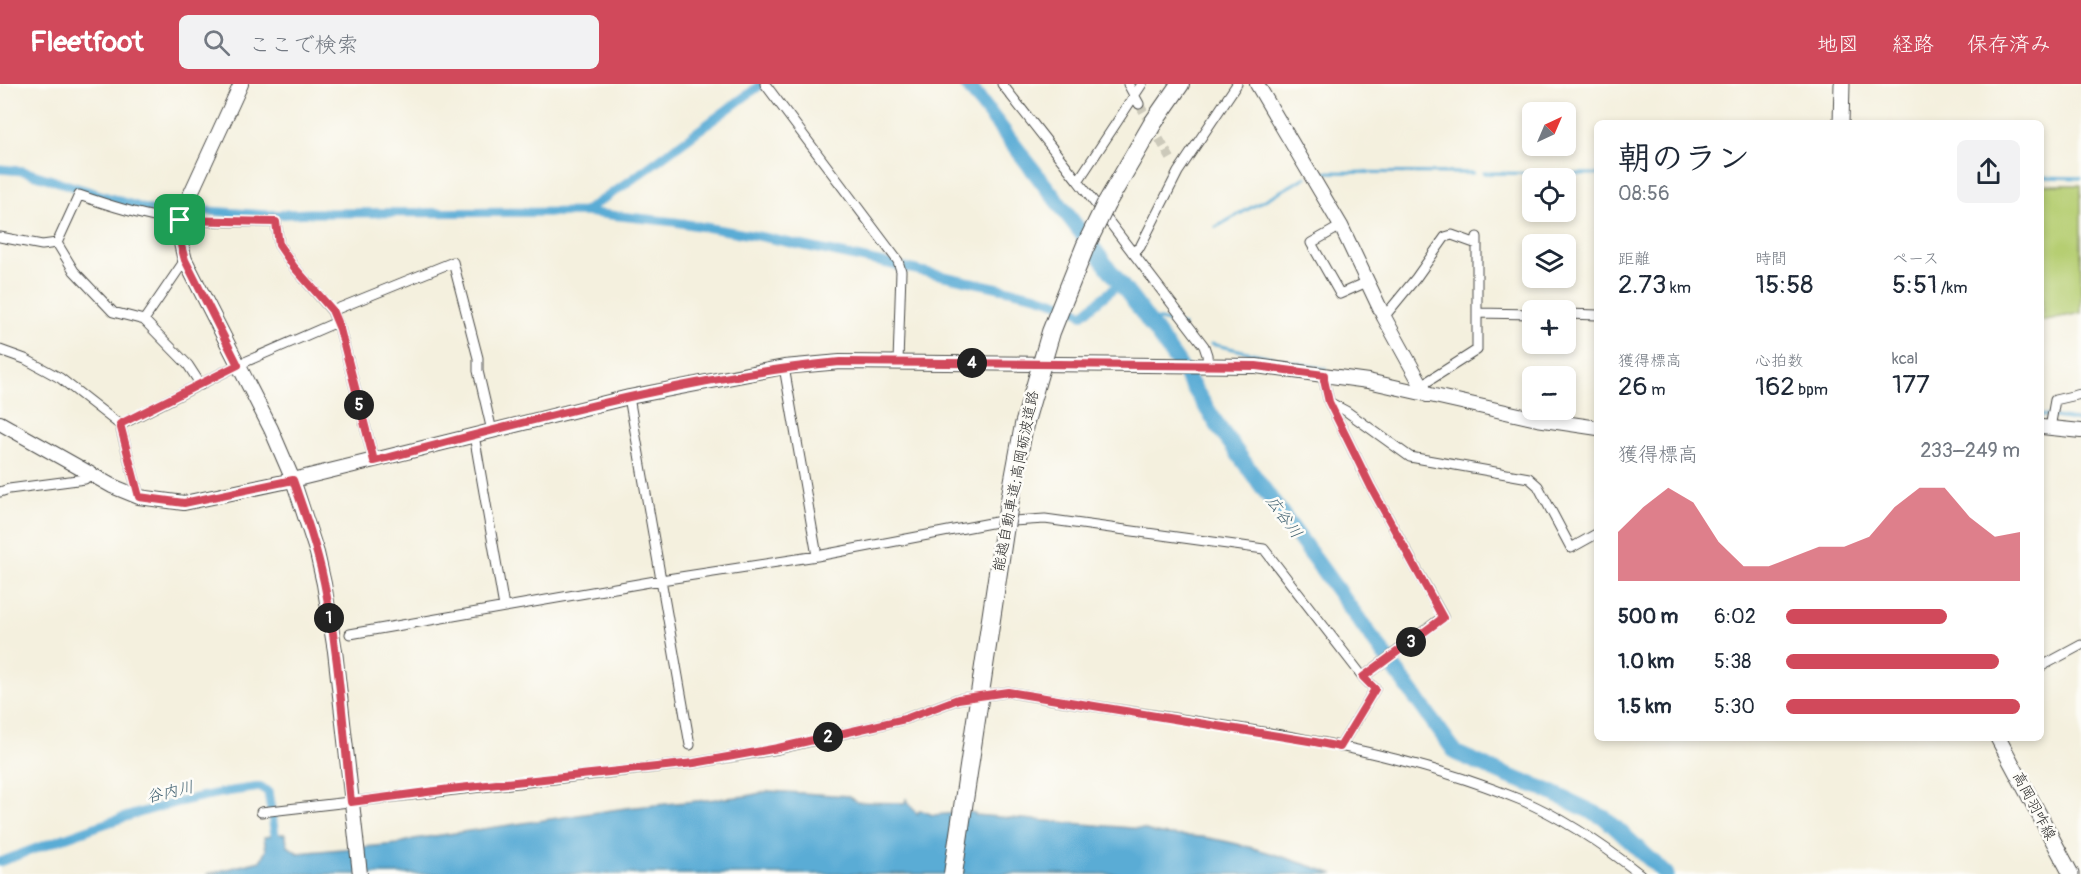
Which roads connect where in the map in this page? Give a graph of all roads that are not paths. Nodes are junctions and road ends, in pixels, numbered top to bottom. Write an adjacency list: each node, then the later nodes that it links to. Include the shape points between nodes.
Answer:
1 (241, 84): 16 (street)
2 (765, 84): 32 (street, via 898,261)
3 (1002, 84): 15 (street)
4 (1128, 84): 10 (street)
5 (1142, 84): 10 (street)
6 (1180, 84): 68 (highway, 能越自動車道;高岡砺波道路, bridge, via 1106,204 1085,247 1035,380 1004,532)
7 (1237, 84): 14 (street)
8 (1257, 84): 17 (street)
9 (1842, 84): 12 (main road)
10 (1134, 94): 11 (street); 15 (street)
11 (1139, 104)
12 (1841, 120)
13 (1172, 161): 14 (street)
14 (1178, 172): 20 (street, via 1140,247)
15 (1078, 181): 20 (street)
16 (182, 214): 19 (street, via 158,217 79,195); 21 (street, via 179,238); 23 (street, via 276,222 279,245)
17 (1341, 226): 22 (street); 22 (street, via 1311,243 1340,294)
18 (0, 237): 19 (street, via 42,245)
19 (57, 243): 29 (street, via 74,271 113,312)
20 (1132, 252): 34 (street, via 1204,346 1207,355)
21 (185, 260): 29 (street); 33 (street)
22 (1367, 282): 28 (street)
23 (332, 310): 30 (street); 46 (street, via 453,262)
24 (1477, 313): 25 (street); 28 (street, via 1477,241 1452,235 1446,237); 38 (street, via 1477,350)
25 (1522, 314)
26 (1576, 314): 27 (street)
27 (1594, 315)
28 (1384, 317): 38 (street)
29 (144, 320): 37 (street, via 188,365)
30 (337, 322): 33 (street); 49 (street)
31 (0, 350): 43 (street, via 60,378)
32 (898, 362): 34 (street); 35 (street)
33 (238, 365): 37 (street); 51 (street)
34 (1203, 366): 36 (street, via 1256,366)
35 (784, 367): 40 (street); 55 (street)
36 (1324, 375): 38 (street); 41 (street)
37 (201, 385): 43 (street)
38 (1425, 390): 44 (street, via 1537,419)
39 (2081, 394): 45 (street, via 2055,400)
40 (629, 397): 46 (street); 56 (street)
41 (1329, 402): 54 (street, via 1410,457 1529,478 1538,486 1570,548); 61 (street, via 1443,618)
42 (0, 423): 50 (street)
43 (120, 424): 53 (street)
44 (1594, 427)
45 (2046, 427): 47 (street)
46 (492, 431): 48 (street)
47 (2081, 431)
48 (474, 435): 49 (street); 57 (street)
49 (374, 461): 51 (street)
50 (89, 473): 52 (street, via 85,479); 53 (street)
51 (293, 480): 53 (street, via 184,503); 65 (street, via 324,584)
52 (0, 492)
53 (139, 497)
54 (1594, 535)
55 (817, 556): 56 (street); 61 (street, via 996,522 1045,519 1264,549)
56 (662, 580): 57 (street); 63 (street)
57 (504, 607): 58 (street)
58 (350, 634)
59 (2081, 645): 60 (street)
60 (2044, 665)
61 (1363, 677): 64 (street, via 1375,689)
62 (2000, 741): 70 (main road, 高岡羽咋線)
63 (690, 745)
64 (1340, 747): 65 (street, via 1008,692 958,699 905,719 694,763 450,789); 69 (street, via 1442,772 1522,801 1569,824)
65 (352, 805): 66 (street); 67 (street)
66 (261, 812)
67 (360, 874)
68 (953, 874)
69 (1640, 874)
70 (2071, 874)

